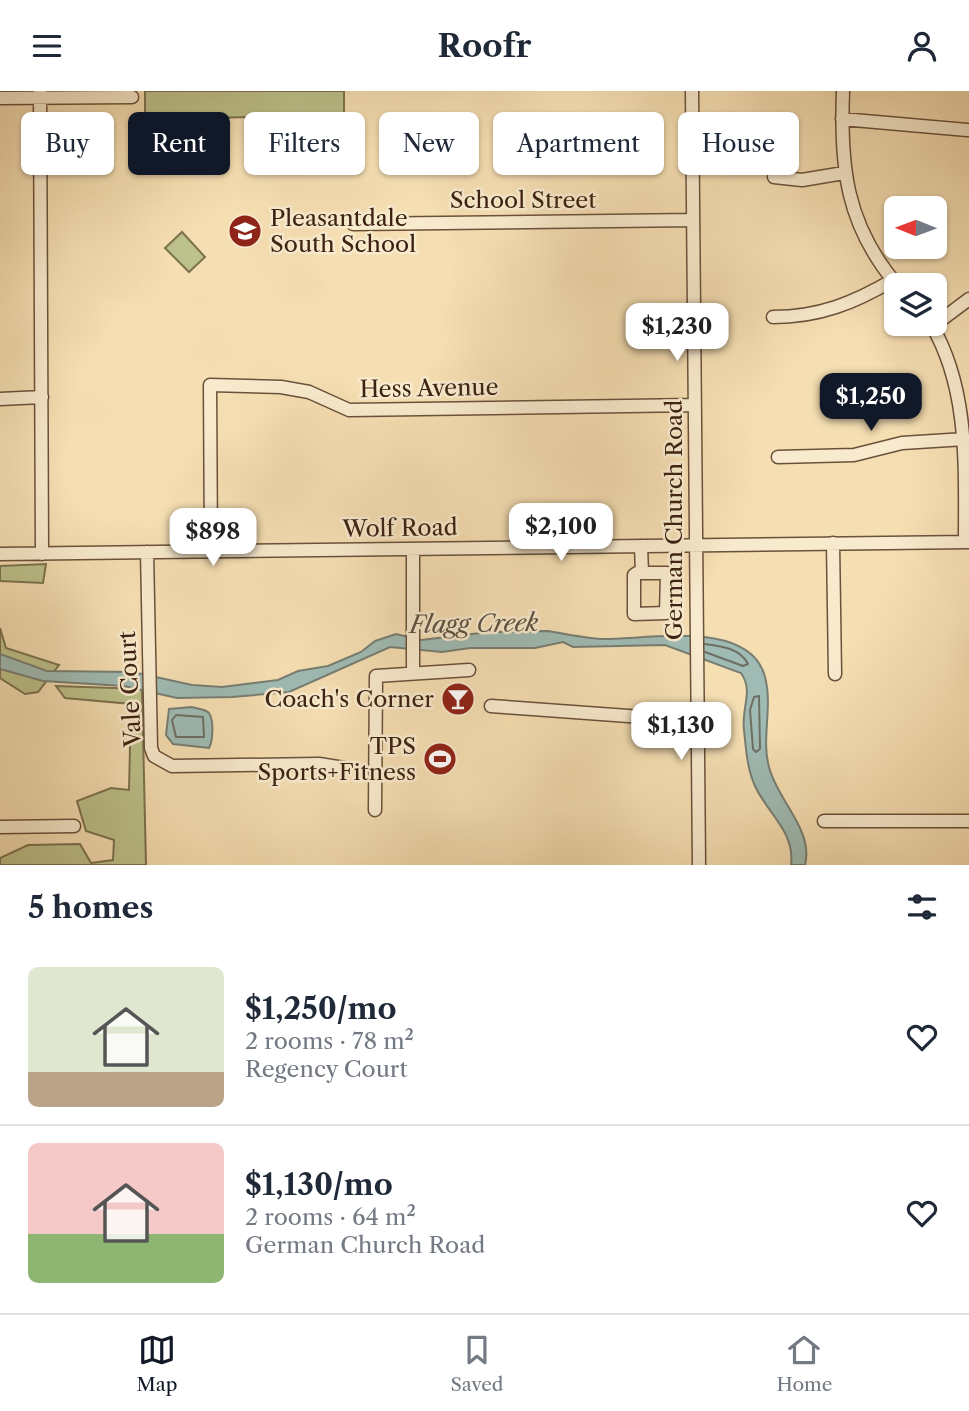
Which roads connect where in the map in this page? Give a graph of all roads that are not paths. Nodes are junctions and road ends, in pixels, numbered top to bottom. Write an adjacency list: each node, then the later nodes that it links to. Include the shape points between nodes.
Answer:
1 (692, 91): 10 (street, German Church Road)
2 (842, 91): 6 (street)
3 (40, 94): 4 (street); 5 (street); 18 (street)
4 (132, 97)
5 (0, 98)
6 (842, 119): 7 (street); 8 (street)
7 (967, 130)
8 (844, 173): 9 (street, via 802,180); 12 (street, via 858,222)
9 (774, 177)
10 (693, 220): 11 (street, School Street); 20 (street, German Church Road)
11 (353, 224)
12 (889, 273)
13 (884, 287): 16 (street, via 841,307 802,317)
14 (969, 299): 15 (street)
15 (947, 314)
16 (773, 317)
17 (939, 336): 21 (street, via 957,366 965,400)
18 (43, 397): 19 (street); 31 (street)
19 (0, 399)
20 (694, 405): 25 (street, German Church Road); 28 (street, Hess Avenue, via 349,410 309,392 210,385)
21 (965, 439): 22 (street, via 902,443 854,455); 23 (street)
22 (778, 457)
23 (967, 542): 24 (street, Wolf Road)
24 (833, 543): 25 (street, Wolf Road); 35 (street)
25 (695, 545): 26 (street, Wolf Road); 37 (street, German Church Road)
26 (641, 546): 27 (street, Wolf Road); 32 (street)
27 (413, 549): 28 (street, Wolf Road); 33 (street)
28 (211, 551): 29 (street, Wolf Road)
29 (147, 552): 31 (street, Wolf Road); 38 (street, Vale Court, via 151,748 164,764)
30 (0, 554): 31 (street, Wolf Road)
31 (43, 554)
32 (640, 573): 32 (street, via 667,573 668,611 634,614 634,575)
33 (413, 667): 34 (street); 39 (street, via 376,676)
34 (469, 670)
35 (835, 674)
36 (491, 706): 37 (street)
37 (697, 721): 44 (street, German Church Road)
38 (344, 768)
39 (375, 810)
40 (824, 821): 41 (street)
41 (969, 821)
42 (74, 826): 43 (street)
43 (0, 827)
44 (699, 865)

